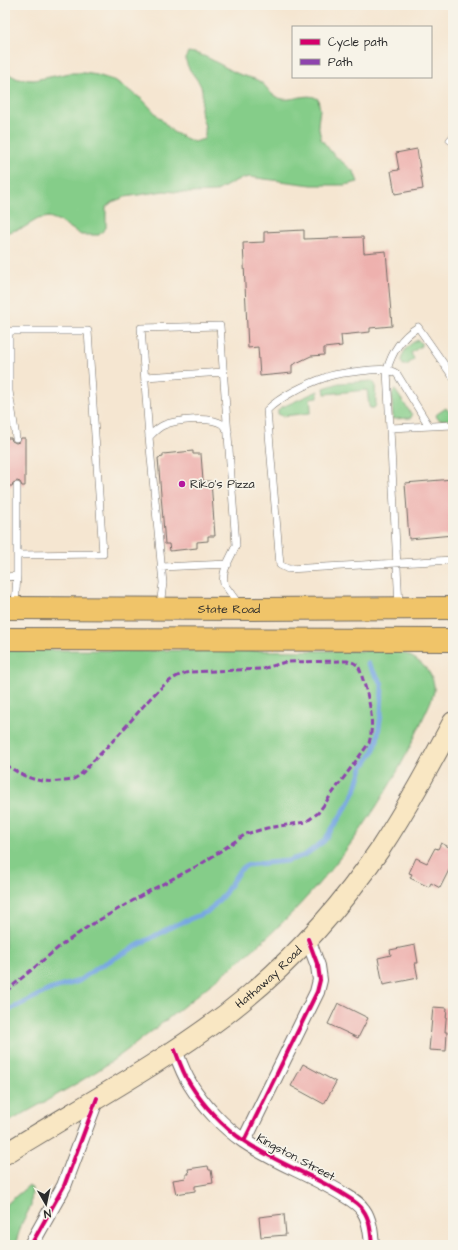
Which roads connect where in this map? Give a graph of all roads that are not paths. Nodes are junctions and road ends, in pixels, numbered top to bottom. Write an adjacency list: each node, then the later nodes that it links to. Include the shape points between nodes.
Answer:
1 (7, 331): 11 (lane, via 9,391); 13 (lane, via 88,331 103,554)
2 (387, 370): 4 (lane, via 400,341 418,327); 7 (lane, via 397,374); 8 (lane); 15 (lane, via 374,369 324,378 276,402 267,410 280,565 288,569)
3 (224, 372): 5 (lane); 5 (lane, via 220,326 141,328); 9 (lane)
4 (453, 376)
5 (145, 377): 10 (lane)
6 (453, 425): 7 (lane)
7 (429, 426): 8 (lane)
8 (390, 428): 15 (lane)
9 (228, 431): 10 (lane, via 221,424 210,420 194,420 165,424); 16 (lane, via 236,545)
10 (149, 437): 17 (lane)
11 (16, 438)
12 (17, 486): 13 (lane)
13 (17, 555): 18 (lane)
14 (453, 560): 15 (lane)
15 (397, 563): 24 (lane)
16 (228, 564): 17 (lane); 23 (lane, via 224,572 224,584)
17 (161, 567): 21 (lane, via 163,583)
18 (17, 576): 19 (lane); 20 (lane)
19 (5, 577)
20 (10, 608): 21 (main road, State Road)
21 (160, 608): 23 (main road, State Road)
22 (453, 608): 24 (main road, State Road)
23 (242, 609): 24 (main road, State Road)
24 (399, 609)
25 (5, 638): 26 (main road)
26 (453, 640)
27 (453, 722): 28 (main road, Hathaway Road, via 380,849 346,895)
28 (308, 939): 29 (main road, Hathaway Road, via 251,994); 31 (street, via 318,966 320,980 317,992)
29 (175, 1050): 30 (main road, Hathaway Road); 31 (street, Kingston Street, via 196,1093 222,1122)
30 (97, 1098): 32 (main road, Hathaway Road); 33 (street, via 64,1186)
31 (244, 1141): 34 (street, Kingston Street, via 358,1204 367,1216)
32 (5, 1154)
33 (32, 1245)
34 (372, 1245)

